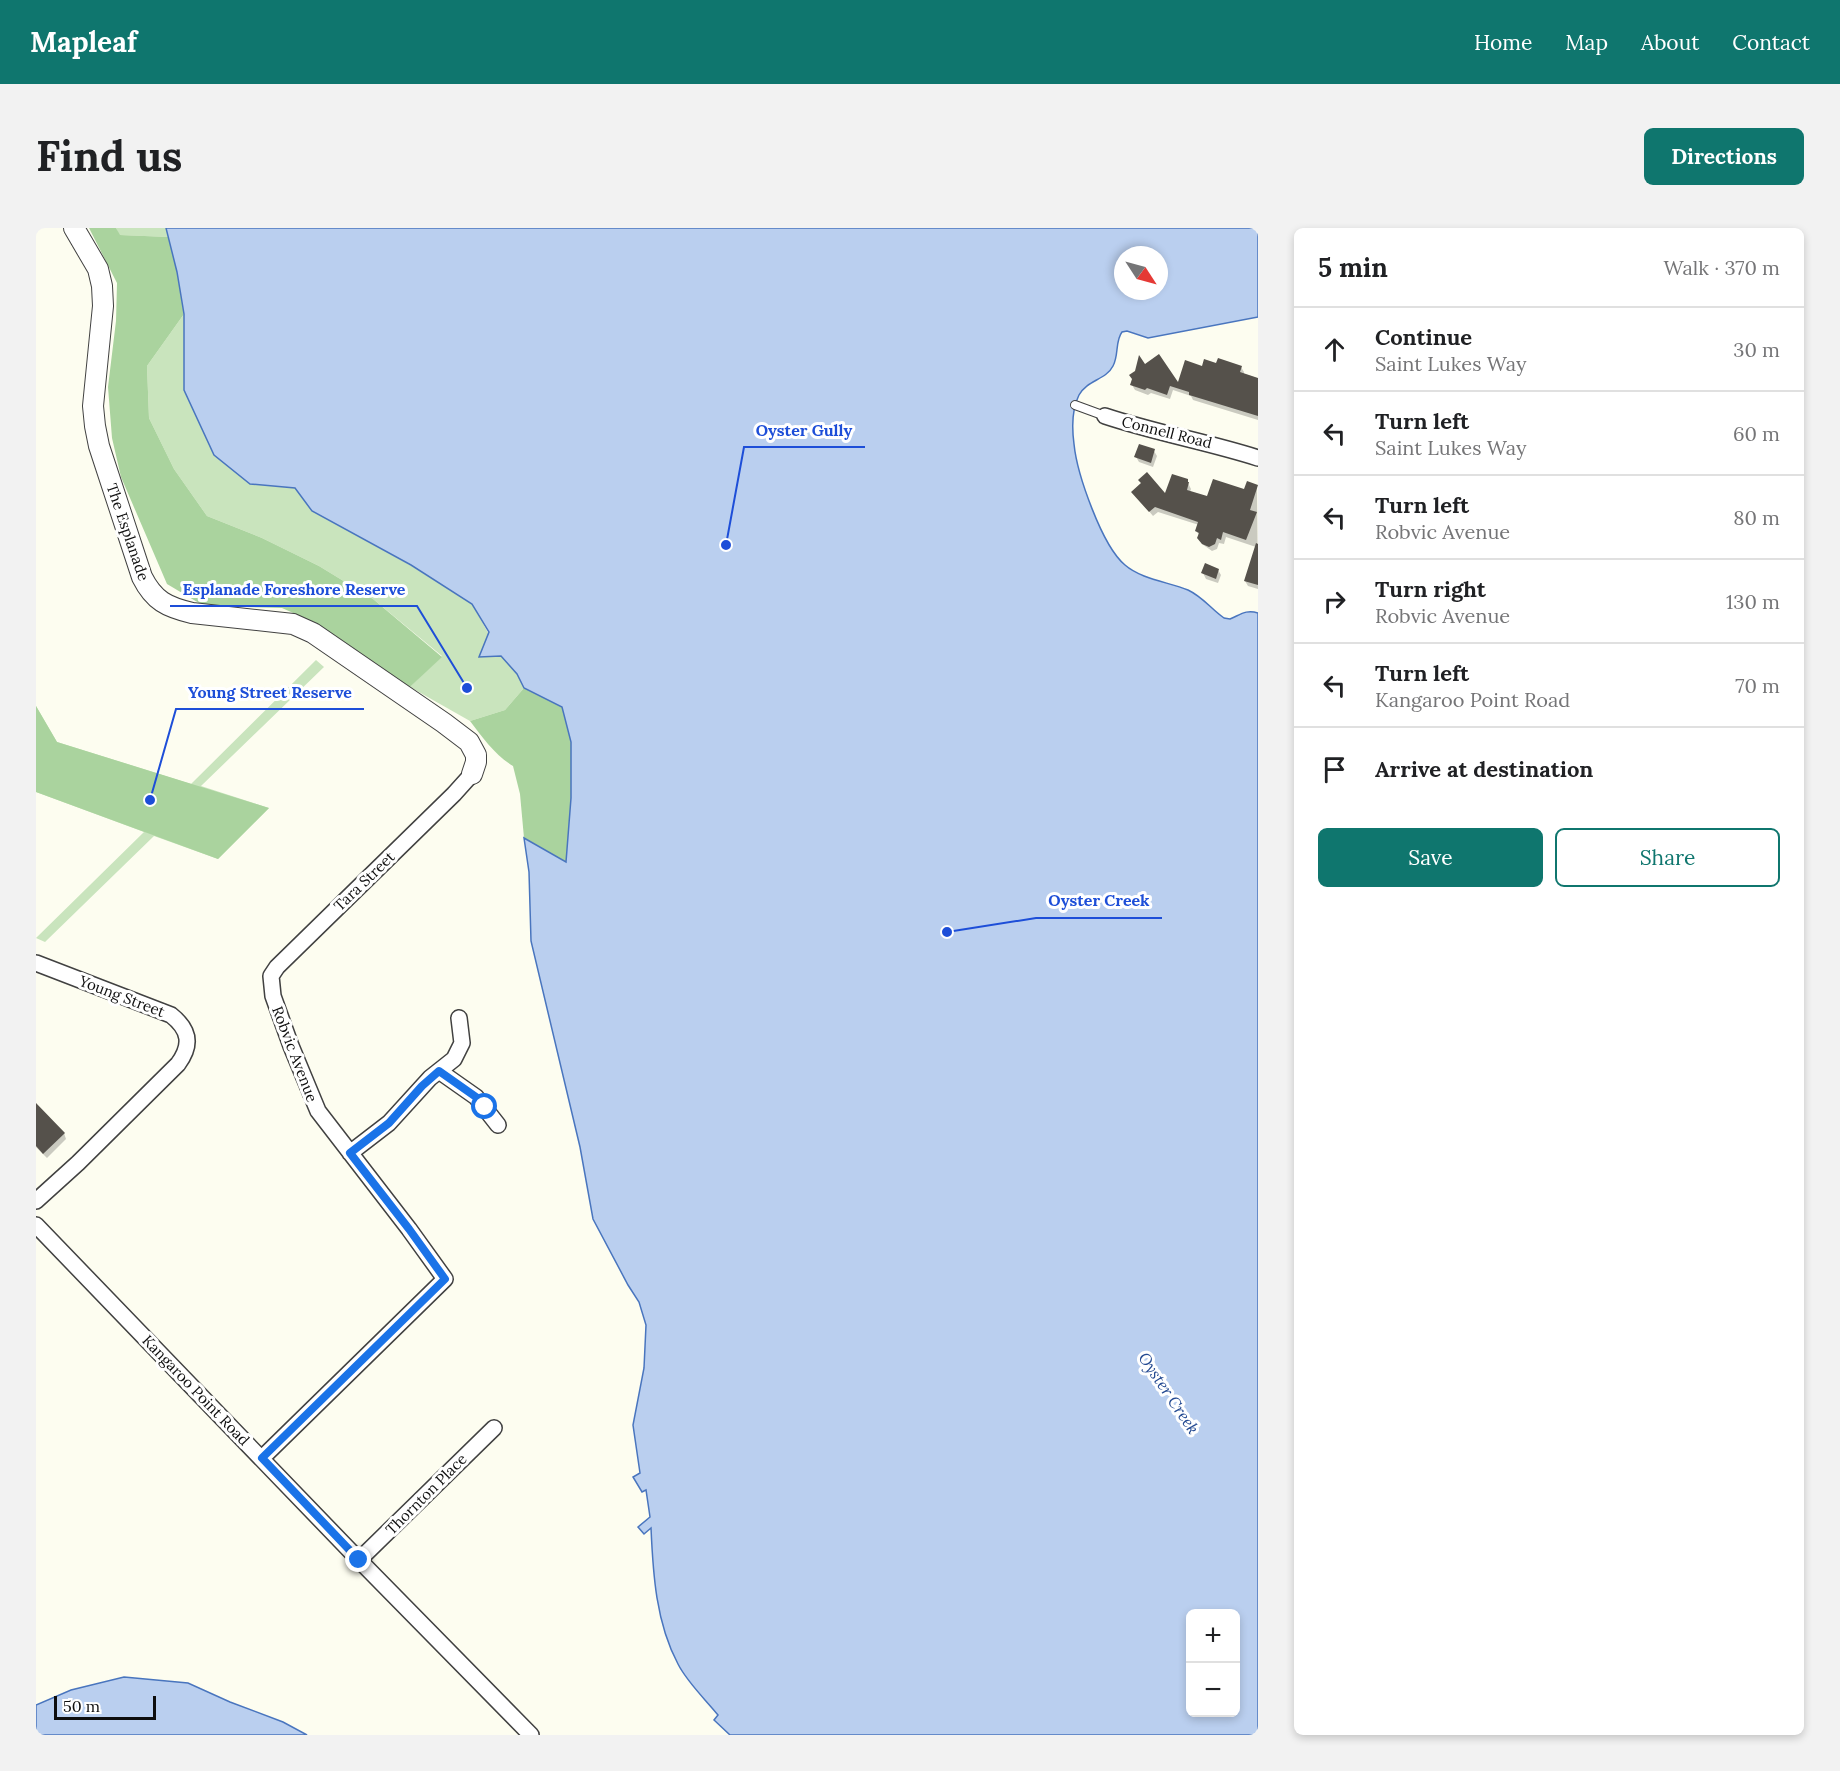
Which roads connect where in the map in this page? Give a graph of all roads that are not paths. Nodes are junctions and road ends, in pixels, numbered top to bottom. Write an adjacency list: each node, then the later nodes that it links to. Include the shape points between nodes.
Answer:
1 (74, 228): 5 (street, The Esplanade, via 98,269 102,286 104,306 93,406 99,447 147,588 162,603 179,610 293,624 312,633 469,742 476,755)
2 (1076, 405): 3 (lane, Connell Road)
3 (1106, 416): 4 (street, Connell Road)
4 (1258, 458)
5 (472, 774): 7 (street, Tara Street, via 277,967 271,976)
6 (36, 963): 12 (street, Young Street, via 171,1016 184,1028 188,1041 184,1056 171,1072)
7 (273, 996): 11 (street, Robvic Avenue, via 318,1111)
8 (459, 1018): 9 (street, via 460,1048)
9 (439, 1071): 10 (street, via 476,1097); 11 (street, via 389,1123)
10 (498, 1125)
11 (350, 1153): 15 (street, Robvic Avenue, via 445,1279)
12 (36, 1201)
13 (36, 1225): 15 (street, Kangaroo Point Road)
14 (494, 1428): 16 (street, Thornton Place)
15 (262, 1458): 16 (street, Kangaroo Point Road)
16 (359, 1560): 17 (street, Kangaroo Point Road)
17 (531, 1735)

